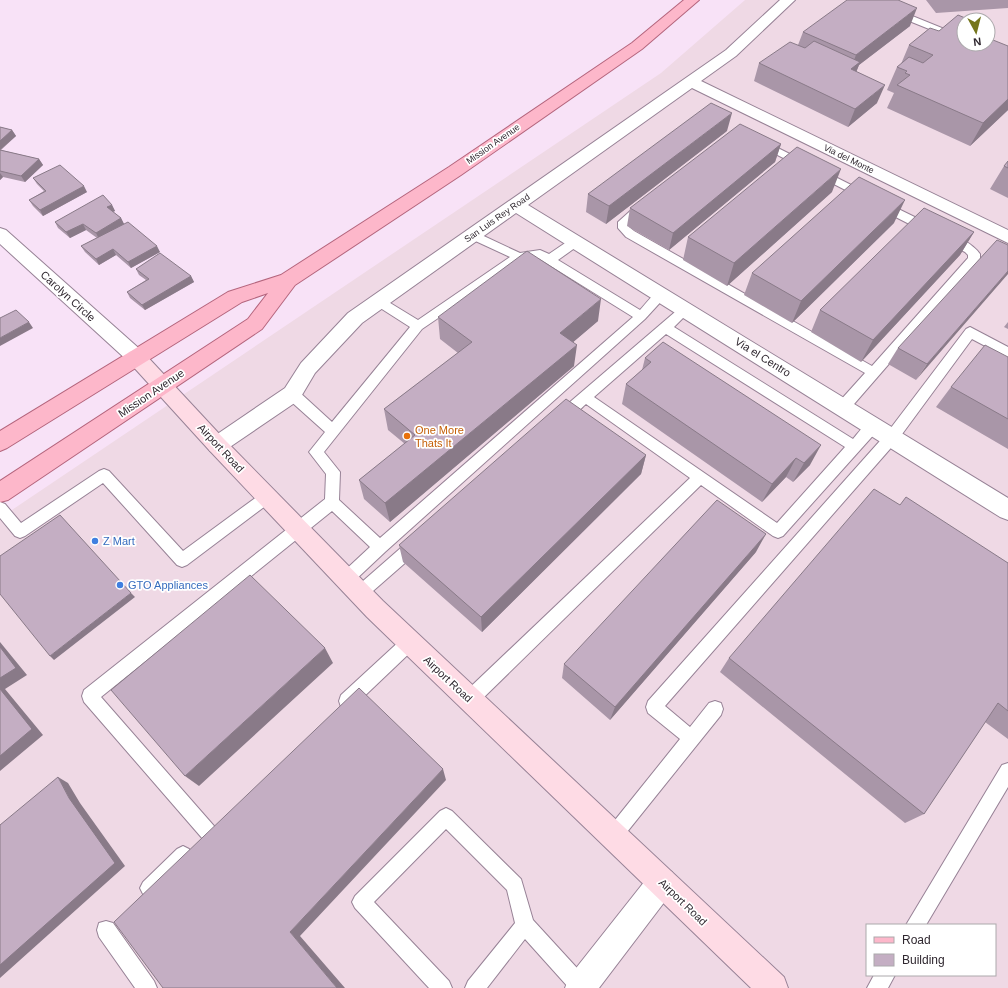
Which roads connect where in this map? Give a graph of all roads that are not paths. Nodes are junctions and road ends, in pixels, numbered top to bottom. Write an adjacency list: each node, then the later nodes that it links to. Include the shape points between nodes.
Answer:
1 (692, 0): 15 (main road, Mission Avenue, via 637,46 455,171)
2 (788, 0): 5 (street, San Luis Rey Road, via 732,53)
3 (865, 0): 4 (lane)
4 (956, 37)
5 (690, 81): 8 (street, San Luis Rey Road); 11 (street, Via del Monte)
6 (752, 138): 24 (lane, via 969,249 974,254 974,259)
7 (654, 198): 24 (lane, via 624,222 624,229)
8 (516, 205): 10 (street, San Luis Rey Road); 12 (street, Via el Centro)
9 (0, 234): 23 (street, Carolyn Circle)
10 (473, 235): 13 (lane); 17 (street, San Luis Rey Road)
11 (1008, 237)
12 (575, 242): 14 (lane); 16 (street, Via el Centro)
13 (519, 257): 14 (lane, via 540,254); 20 (lane)
14 (549, 260): 19 (lane)
15 (288, 280): 23 (main road, Mission Avenue, via 235,296); 25 (main road, Mission Avenue, via 255,324)
16 (661, 295): 18 (street, Via el Centro); 19 (lane)
17 (378, 301): 20 (lane); 26 (street, San Luis Rey Road, via 349,323 308,368)
18 (686, 309): 21 (lane); 28 (street, Via el Centro)
19 (641, 316): 44 (lane)
20 (418, 326): 31 (lane)
21 (665, 327): 27 (lane); 35 (lane)
22 (1008, 353): 32 (lane, via 970,332)
23 (136, 357): 25 (street, Airport Road); 33 (main road, Mission Avenue)
24 (873, 372): 28 (lane)
25 (162, 386): 34 (street, Airport Road); 37 (main road, Mission Avenue)
26 (292, 394): 31 (lane); 34 (street, San Luis Rey Road)
27 (585, 397): 30 (lane); 36 (lane)
28 (843, 407): 29 (street, Via el Centro)
29 (873, 426): 32 (street, Via el Centro); 35 (lane)
30 (550, 428)
31 (333, 431): 39 (lane, via 316,452 333,472)
32 (892, 437): 41 (street, Via el Centro); 50 (lane, via 654,707)
33 (0, 442)
34 (216, 445): 38 (street, Airport Road)
35 (854, 446): 36 (lane, via 778,532)
36 (700, 477): 47 (lane)
37 (0, 492)
38 (267, 497): 40 (lane, via 182,560 104,475 20,532); 42 (street, Airport Road)
39 (332, 502): 42 (lane); 44 (lane)
40 (0, 508)
41 (1008, 510)
42 (297, 529): 45 (street, Airport Road); 54 (lane, via 90,696 214,827)
43 (425, 536): 45 (lane)
44 (380, 547): 45 (lane)
45 (353, 586): 46 (street, Airport Road)
46 (410, 642): 47 (street, Airport Road); 49 (lane)
47 (470, 699): 52 (street, Airport Road)
48 (715, 709): 50 (lane)
49 (335, 713)
50 (691, 738): 52 (lane)
51 (1008, 771): 55 (lane)
52 (613, 836): 53 (street, Airport Road)
53 (662, 882): 59 (street, Airport Road); 63 (street)
54 (149, 888)
55 (916, 924)
56 (526, 925): 61 (lane, via 514,885 446,817 360,902); 62 (lane); 63 (lane)
57 (106, 930): 60 (lane)
58 (884, 976): 64 (lane)
59 (759, 983)
60 (147, 988)
61 (442, 988)
62 (475, 988)
63 (581, 988)
64 (877, 988)

